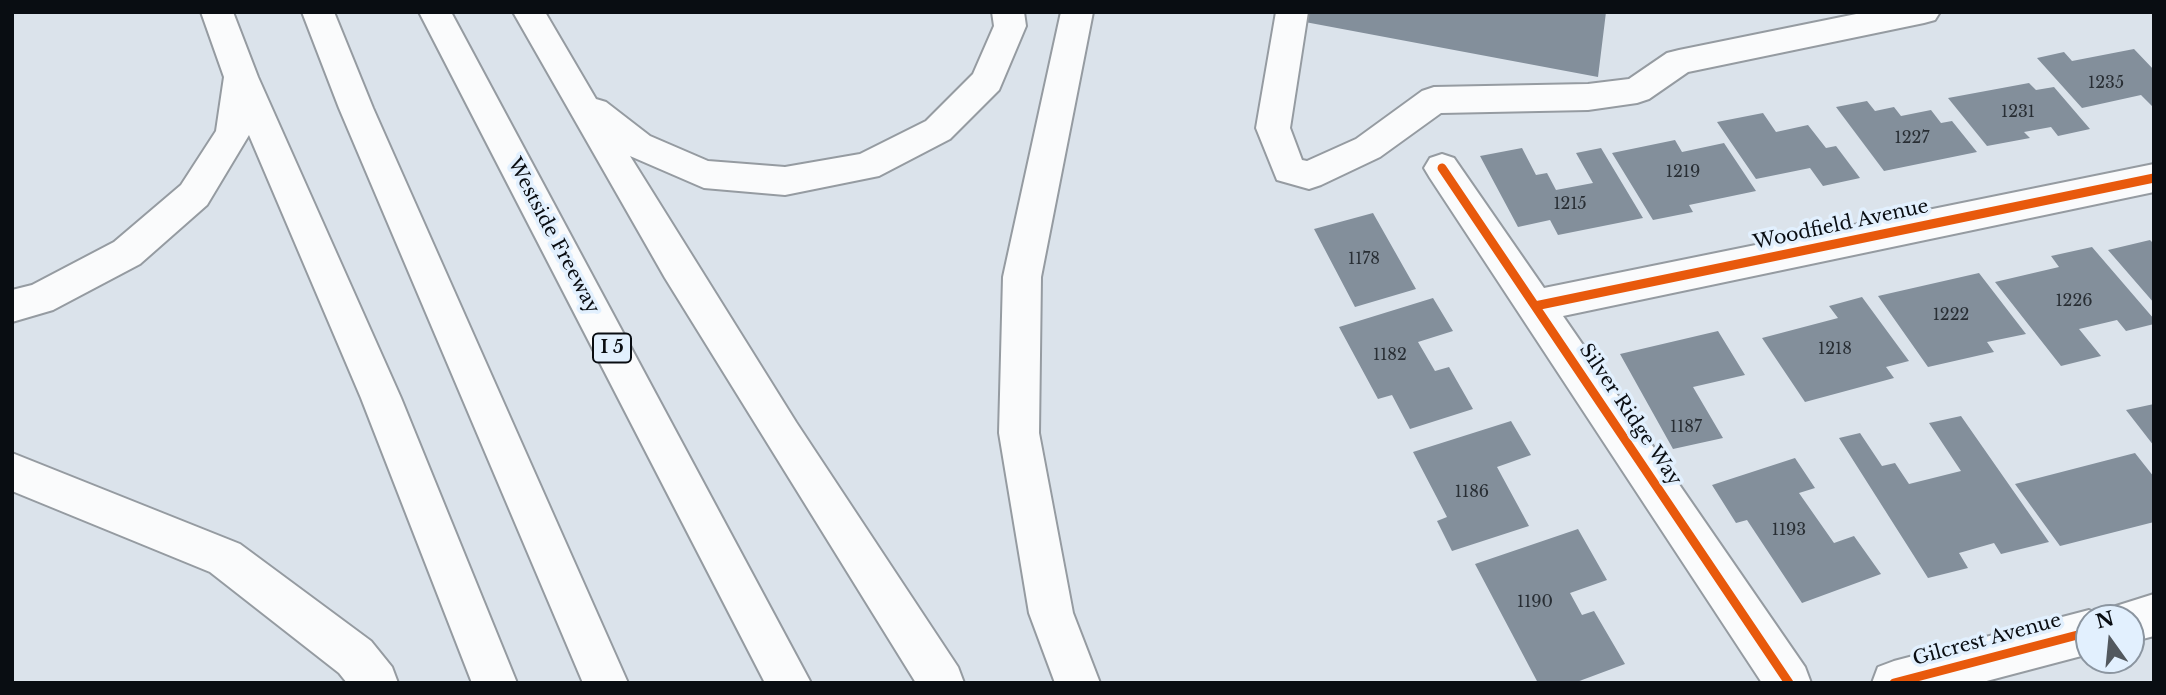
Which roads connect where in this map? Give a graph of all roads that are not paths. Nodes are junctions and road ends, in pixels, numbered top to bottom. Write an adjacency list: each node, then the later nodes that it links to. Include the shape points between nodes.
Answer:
1 (217, 12): 9 (main road)
2 (318, 12): 19 (main road)
3 (435, 12): 20 (main road, Westside Freeway / I 5)
4 (529, 12): 10 (main road)
5 (1008, 12): 10 (main road, via 1010,26 987,81 938,130 867,166 785,181 704,174 638,145)
6 (1077, 12): 22 (main road, via 1022,278 1019,433 1051,613)
7 (1292, 12): 8 (main road, via 1273,128 1289,170 1309,175 1368,148 1434,100 1588,97 1637,90 1679,62)
8 (1924, 12)
9 (241, 76): 13 (main road, via 233,133 194,195 127,253 40,299); 18 (main road, via 381,398)
10 (576, 97): 21 (main road, via 794,455)
11 (1442, 167): 14 (main road, Silver Ridge Way)
12 (2154, 177): 14 (main road, Woodfield Avenue)
13 (12, 306)
14 (1535, 306): 23 (main road, Silver Ridge Way)
15 (12, 472): 17 (main road, via 225,558 355,657)
16 (2075, 636): 24 (main road, Gilcrest Avenue)
17 (376, 683)
18 (495, 683)
19 (606, 683)
20 (789, 683)
21 (942, 683)
22 (1078, 683)
23 (1789, 683)
24 (1894, 683)

